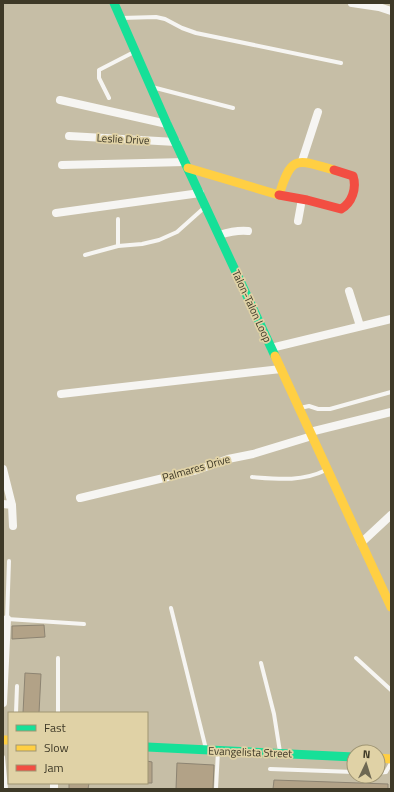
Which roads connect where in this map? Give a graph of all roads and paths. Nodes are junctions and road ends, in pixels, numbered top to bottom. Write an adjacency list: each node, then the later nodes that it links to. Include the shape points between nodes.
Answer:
1 (114, 3): 4 (street, Talon-Talon Loop)
2 (352, 3): 3 (street)
3 (391, 11)
4 (121, 18): 5 (street, Talon-Talon Loop); 6 (lane, via 165,19 196,33)
5 (135, 52): 7 (street, Talon-Talon Loop); 8 (lane, via 99,70 99,78)
6 (341, 63)
7 (151, 86): 10 (lane); 12 (street, Talon-Talon Loop)
8 (109, 98)
9 (60, 100): 12 (street)
10 (233, 108)
11 (318, 112): 15 (street)
12 (167, 124): 14 (street, Talon-Talon Loop)
13 (69, 136): 14 (street, Leslie Drive)
14 (176, 142): 17 (street, Talon-Talon Loop)
15 (302, 161): 19 (street, via 295,163 286,173); 20 (street, via 348,174 353,176 355,182 349,201 343,209)
16 (62, 166): 17 (street)
17 (187, 166): 18 (street, Talon-Talon Loop); 19 (street)
18 (200, 193): 21 (street, Talon-Talon Loop); 22 (street)
19 (279, 195): 20 (street)
20 (302, 199): 24 (street)
21 (206, 206): 26 (street, Talon-Talon Loop); 27 (lane, via 177,232 159,240)
22 (56, 212)
23 (118, 219): 27 (lane)
24 (298, 221)
25 (248, 231): 26 (street, via 239,230)
26 (219, 235): 32 (street, Talon-Talon Loop)
27 (118, 246): 28 (lane)
28 (85, 254)
29 (349, 291): 31 (street)
30 (391, 319): 31 (street)
31 (360, 326): 32 (street)
32 (271, 348): 33 (street, Talon-Talon Loop)
33 (281, 369): 35 (street); 36 (street, Talon-Talon Loop)
34 (391, 392): 36 (lane, via 330,409 309,406)
35 (61, 394)
36 (299, 409): 38 (street, Talon-Talon Loop)
37 (391, 412): 38 (street, Palmares Drive)
38 (311, 434): 40 (street, Talon-Talon Loop); 42 (street, Palmares Drive, via 261,452 228,459 197,470)
39 (3, 469): 44 (street)
40 (328, 469): 41 (lane, via 300,478); 47 (street, Talon-Talon Loop)
41 (252, 477)
42 (80, 498)
43 (3, 504): 44 (street)
44 (12, 505): 46 (street)
45 (391, 515): 47 (street)
46 (13, 526)
47 (361, 543): 49 (street, Talon-Talon Loop)
48 (9, 561): 51 (lane)
49 (391, 607)
50 (171, 608): 62 (lane)
51 (6, 620): 52 (lane); 58 (street)
52 (84, 624)
53 (58, 658): 60 (lane)
54 (356, 658): 57 (lane)
55 (261, 663): 64 (lane, via 274,714)
56 (17, 686): 59 (lane)
57 (391, 690)
58 (3, 703)
59 (16, 712)
60 (58, 712)
61 (148, 746): 62 (street, Evangelista Street)
62 (206, 750): 63 (street, Evangelista Street)
63 (218, 751): 64 (street, Evangelista Street); 72 (lane)
64 (280, 753): 66 (street, Evangelista Street)
65 (3, 756): 71 (lane)
66 (346, 757)
67 (391, 763): 70 (lane)
68 (270, 770): 69 (lane)
69 (346, 772)
70 (386, 772)
71 (6, 789)
72 (216, 789)

